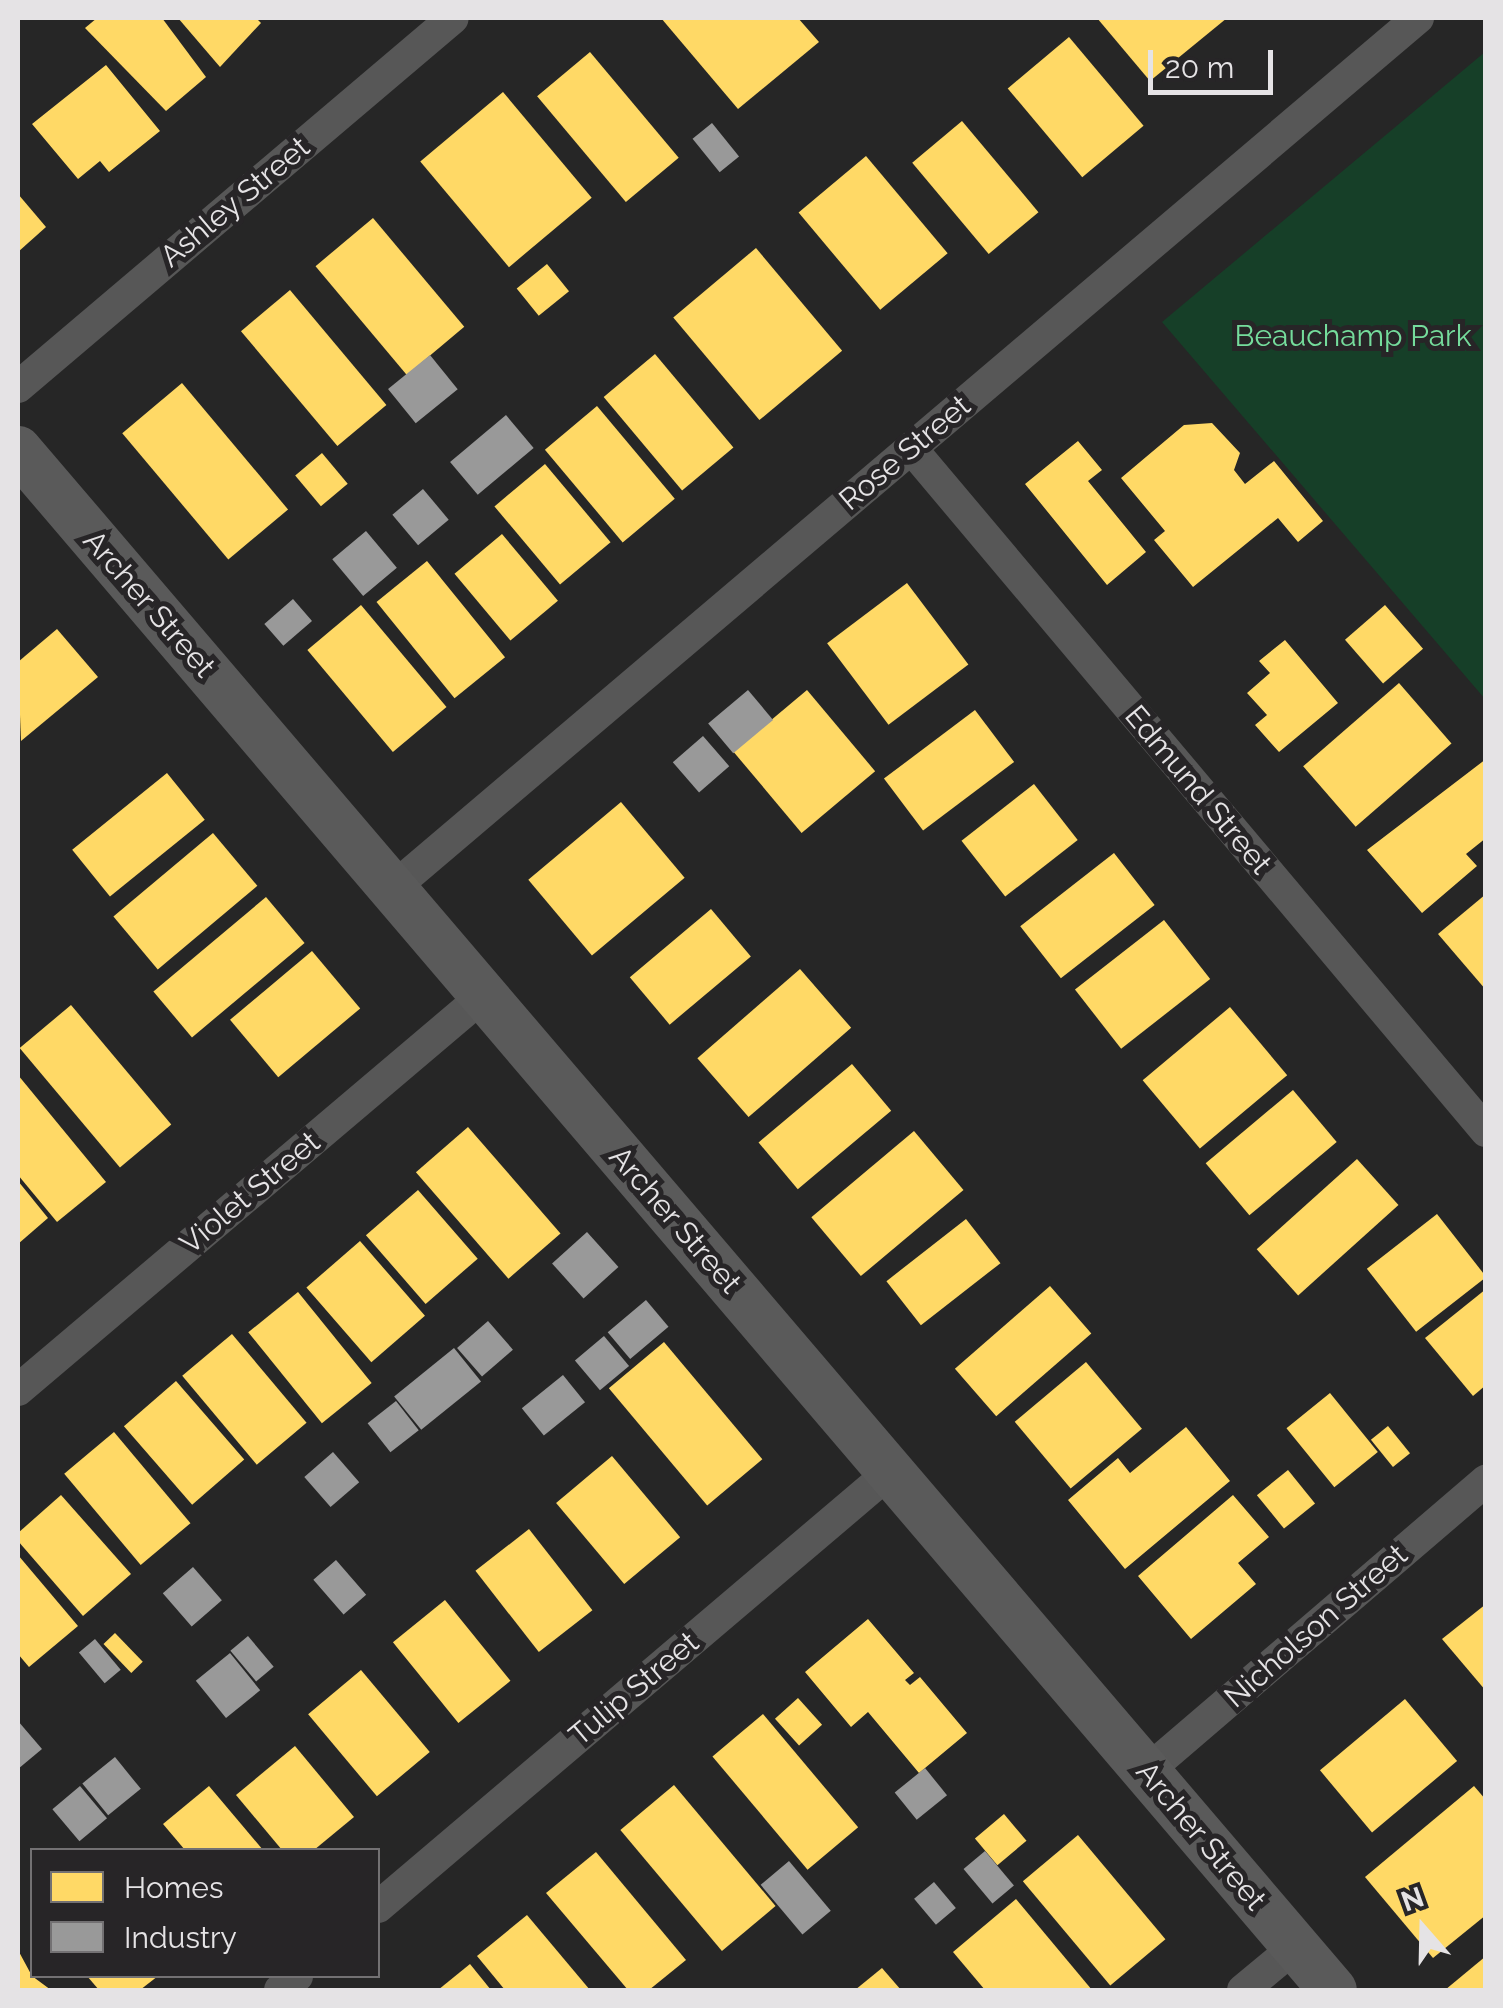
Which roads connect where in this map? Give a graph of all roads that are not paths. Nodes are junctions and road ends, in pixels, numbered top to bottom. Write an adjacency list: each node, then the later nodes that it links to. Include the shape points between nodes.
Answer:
1 (452, 18): 3 (street, Ashley Street)
2 (1418, 18): 4 (street, Rose Street)
3 (18, 387)
4 (911, 448): 6 (street, Rose Street); 8 (street, Edmund Street)
5 (18, 450): 6 (main road, Archer Street)
6 (392, 889): 7 (main road, Archer Street)
7 (483, 996): 9 (street, Violet Street); 10 (main road, Archer Street)
8 (1486, 1132)
9 (18, 1390)
10 (890, 1472): 12 (main road, Archer Street); 13 (street, Tulip Street)
11 (1486, 1481): 12 (street, Nicholson Street)
12 (1146, 1772): 14 (main road, Archer Street)
13 (380, 1905)
14 (1295, 1947): 15 (street); 16 (main road, Archer Street)
15 (1244, 1990)
16 (1333, 1990)

